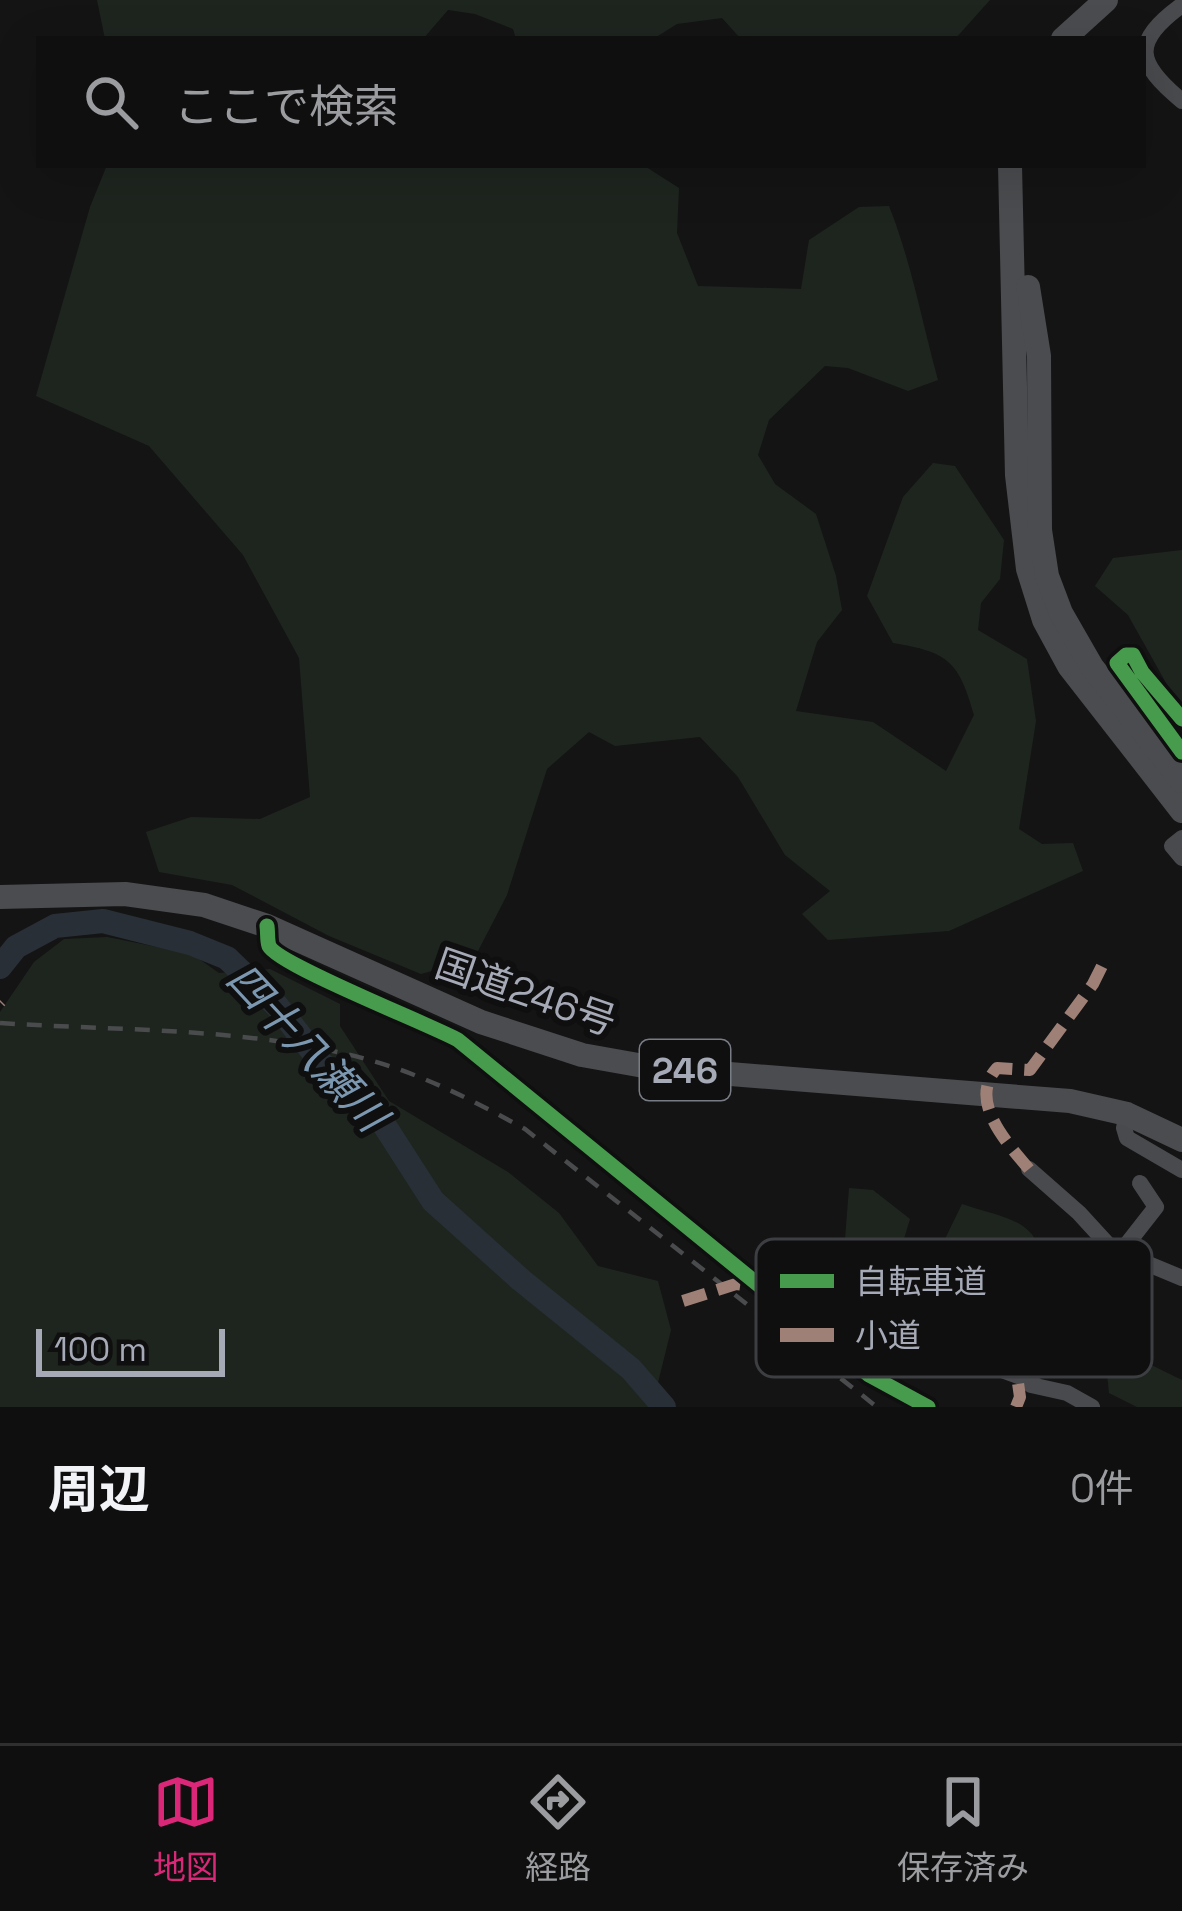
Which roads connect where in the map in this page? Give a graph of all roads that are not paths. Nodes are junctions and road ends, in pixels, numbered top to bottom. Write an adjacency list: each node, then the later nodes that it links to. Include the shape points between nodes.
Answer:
1 (1081, 0): 4 (highway)
2 (1106, 0): 5 (highway)
3 (1182, 5): 6 (street, via 1156,24)
4 (1048, 36)
5 (1066, 36)
6 (1146, 46)
7 (1146, 56): 8 (street, via 1155,79)
8 (1182, 101)
9 (1010, 168): 14 (highway, via 1017,476 1028,569 1069,666)
10 (1024, 168): 13 (highway, via 1029,308 1039,356 1042,556 1054,598 1092,667)
11 (1182, 719): 12 (street, via 1133,655 1117,663)
12 (1182, 752)
13 (1182, 781)
14 (1182, 811)
15 (1182, 838): 16 (street, via 1172,846)
16 (1182, 858)
17 (0, 897): 18 (highway, 国道246号 / 246, via 149,896)
18 (267, 926): 19 (highway, 国道246号 / 246, via 481,1022 583,1055 655,1068 1070,1101); 26 (street, via 277,955 458,1040)
19 (1127, 1114): 20 (highway, 国道246号 / 246); 22 (street, via 1127,1138)
20 (1177, 1138)
21 (1029, 1169): 24 (street)
22 (1182, 1170)
23 (1140, 1183): 25 (street, via 1156,1207)
24 (1104, 1239)
25 (1127, 1239)
26 (756, 1282)
27 (871, 1377): 29 (street)
28 (1021, 1377): 30 (street)
29 (928, 1407)
30 (1092, 1407)

